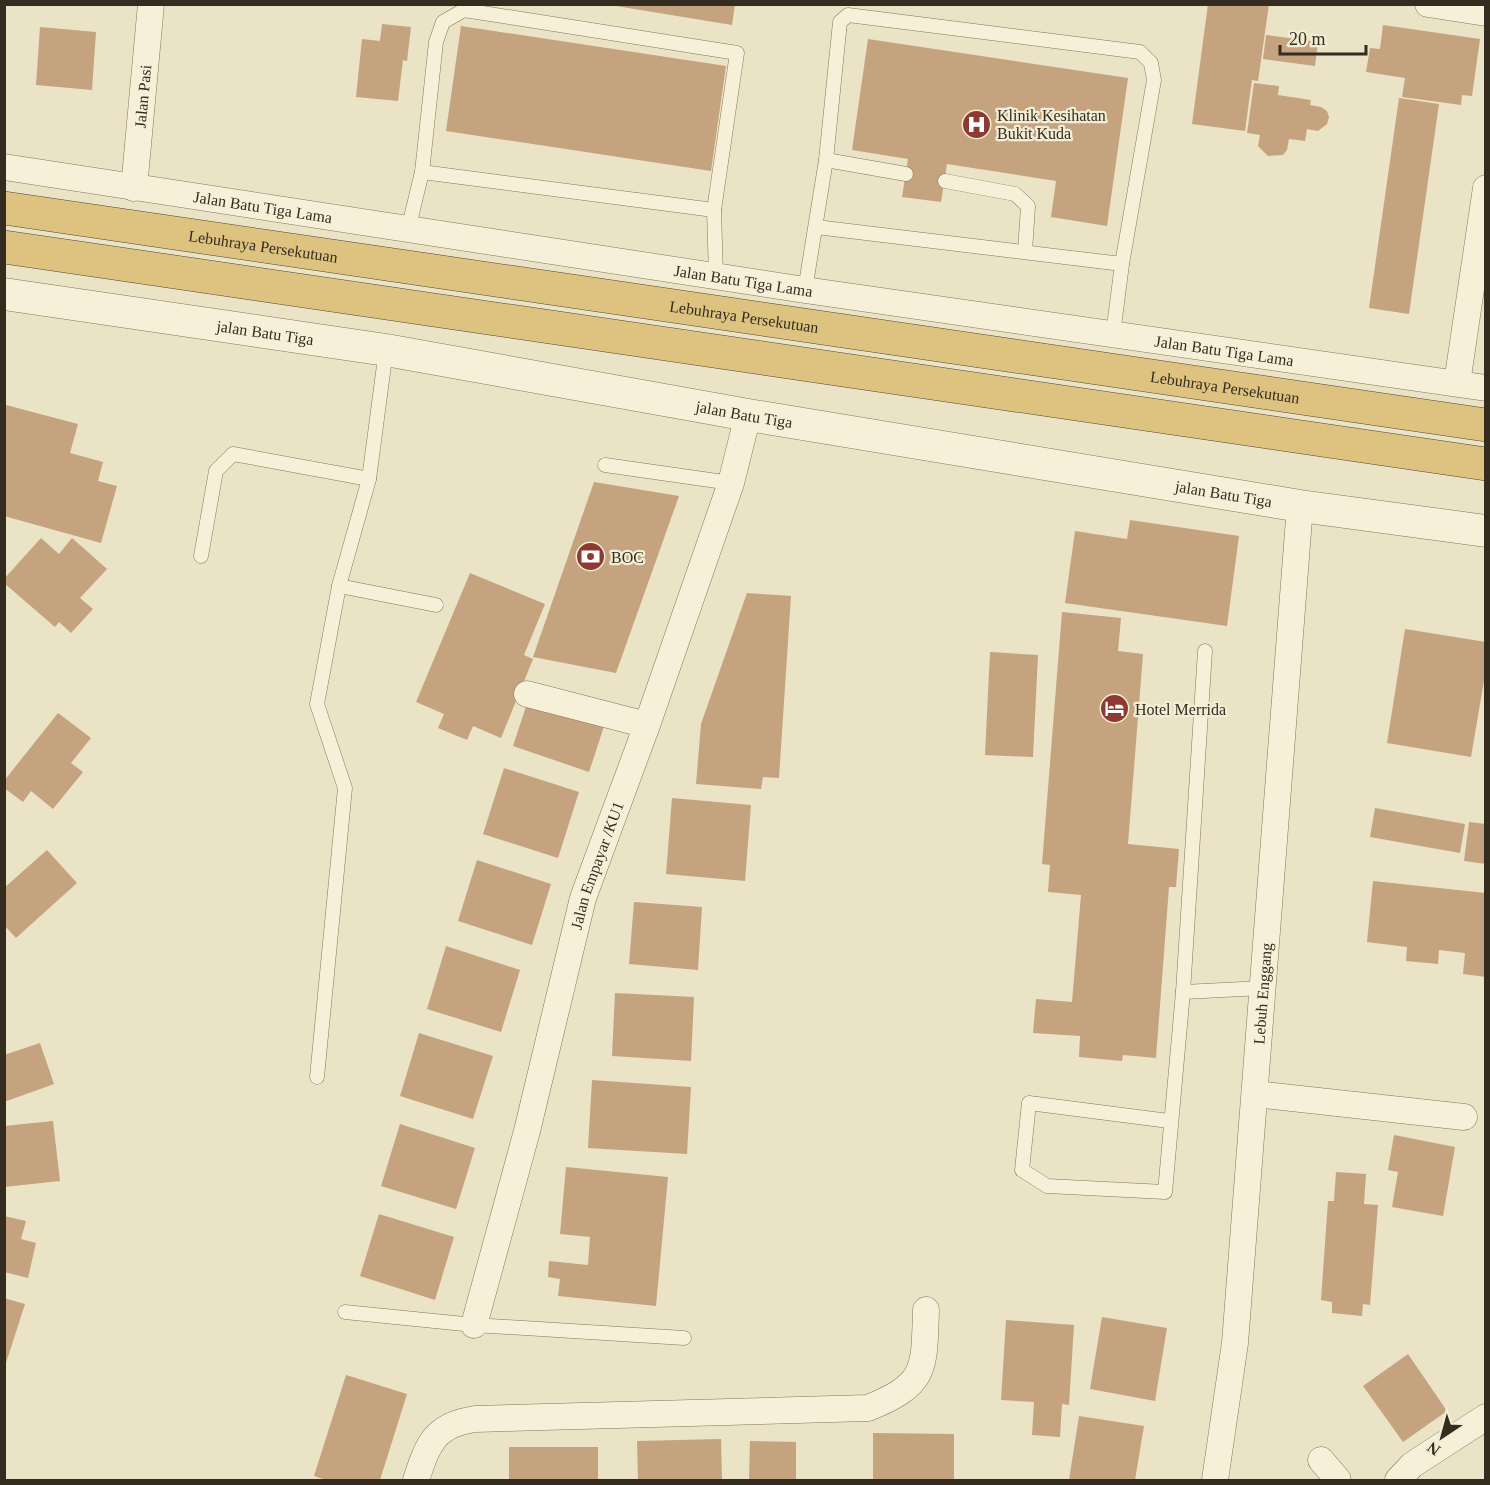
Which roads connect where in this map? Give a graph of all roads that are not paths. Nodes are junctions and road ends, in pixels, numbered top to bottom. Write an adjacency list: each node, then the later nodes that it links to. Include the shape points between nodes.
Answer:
1 (151, 4): 9 (street, Jalan Pasi)
2 (1428, 4): 3 (street)
3 (1485, 13)
4 (826, 160): 7 (lane); 13 (lane); 17 (lane, via 840,22 848,15 1140,52 1151,63 1154,80)
5 (4, 168): 9 (street, Jalan Batu Tiga Lama)
6 (422, 172): 12 (lane); 12 (lane, via 436,42 443,22 464,10 737,53); 14 (lane)
7 (906, 174)
8 (945, 181): 16 (lane, via 1015,194 1028,206)
9 (134, 188): 14 (street, Jalan Batu Tiga Lama)
10 (1485, 188): 23 (street)
11 (4, 208): 26 (highway, Lebuhraya Persekutuan)
12 (714, 210): 18 (lane)
13 (816, 227): 16 (lane); 19 (lane)
14 (408, 230): 18 (street, Jalan Batu Tiga Lama)
15 (4, 247): 27 (highway)
16 (1025, 251): 17 (lane)
17 (1122, 264): 21 (lane)
18 (716, 276): 19 (street, Jalan Batu Tiga Lama)
19 (805, 290): 21 (street, Jalan Batu Tiga Lama)
20 (4, 294): 22 (street, jalan Batu Tiga)
21 (1113, 334): 23 (street, Jalan Batu Tiga Lama)
22 (386, 350): 25 (street, jalan Batu Tiga); 29 (lane)
23 (1457, 383): 24 (street, Jalan Batu Tiga Lama)
24 (1485, 388)
25 (748, 415): 30 (street, Jalan Empayar /KU1); 31 (street, jalan Batu Tiga)
26 (1485, 425)
27 (1485, 464)
28 (605, 465): 30 (lane)
29 (369, 478): 33 (lane, via 233,454 216,471); 34 (lane)
30 (731, 483): 38 (street, Jalan Empayar /KU1)
31 (1300, 506): 32 (street, jalan Batu Tiga); 39 (street, Lebuh Enggang)
32 (1485, 531)
33 (201, 556)
34 (339, 586): 35 (lane); 41 (lane, via 317,704 345,788)
35 (436, 605)
36 (1205, 651): 40 (lane)
37 (527, 694): 38 (street)
38 (647, 725): 47 (street, Jalan Empayar /KU1, via 583,898 527,1131)
39 (1263, 988): 40 (lane); 42 (street, Lebuh Enggang)
40 (1183, 992): 44 (lane)
41 (317, 1077)
42 (1255, 1094): 43 (street); 52 (street, Lebuh Enggang, via 1235,1343)
43 (1464, 1117)
44 (1169, 1121): 44 (lane, via 1029,1103 1022,1170 1047,1186 1165,1192)
45 (926, 1310): 51 (street, via 925,1355 916,1381 896,1397 868,1408 452,1422 425,1452)
46 (345, 1312): 47 (lane)
47 (474, 1325): 48 (lane)
48 (684, 1338)
49 (1485, 1417): 54 (street, via 1412,1466)
50 (1321, 1460): 53 (street)
51 (416, 1480)
52 (1215, 1480)
53 (1338, 1480)
54 (1398, 1480)

